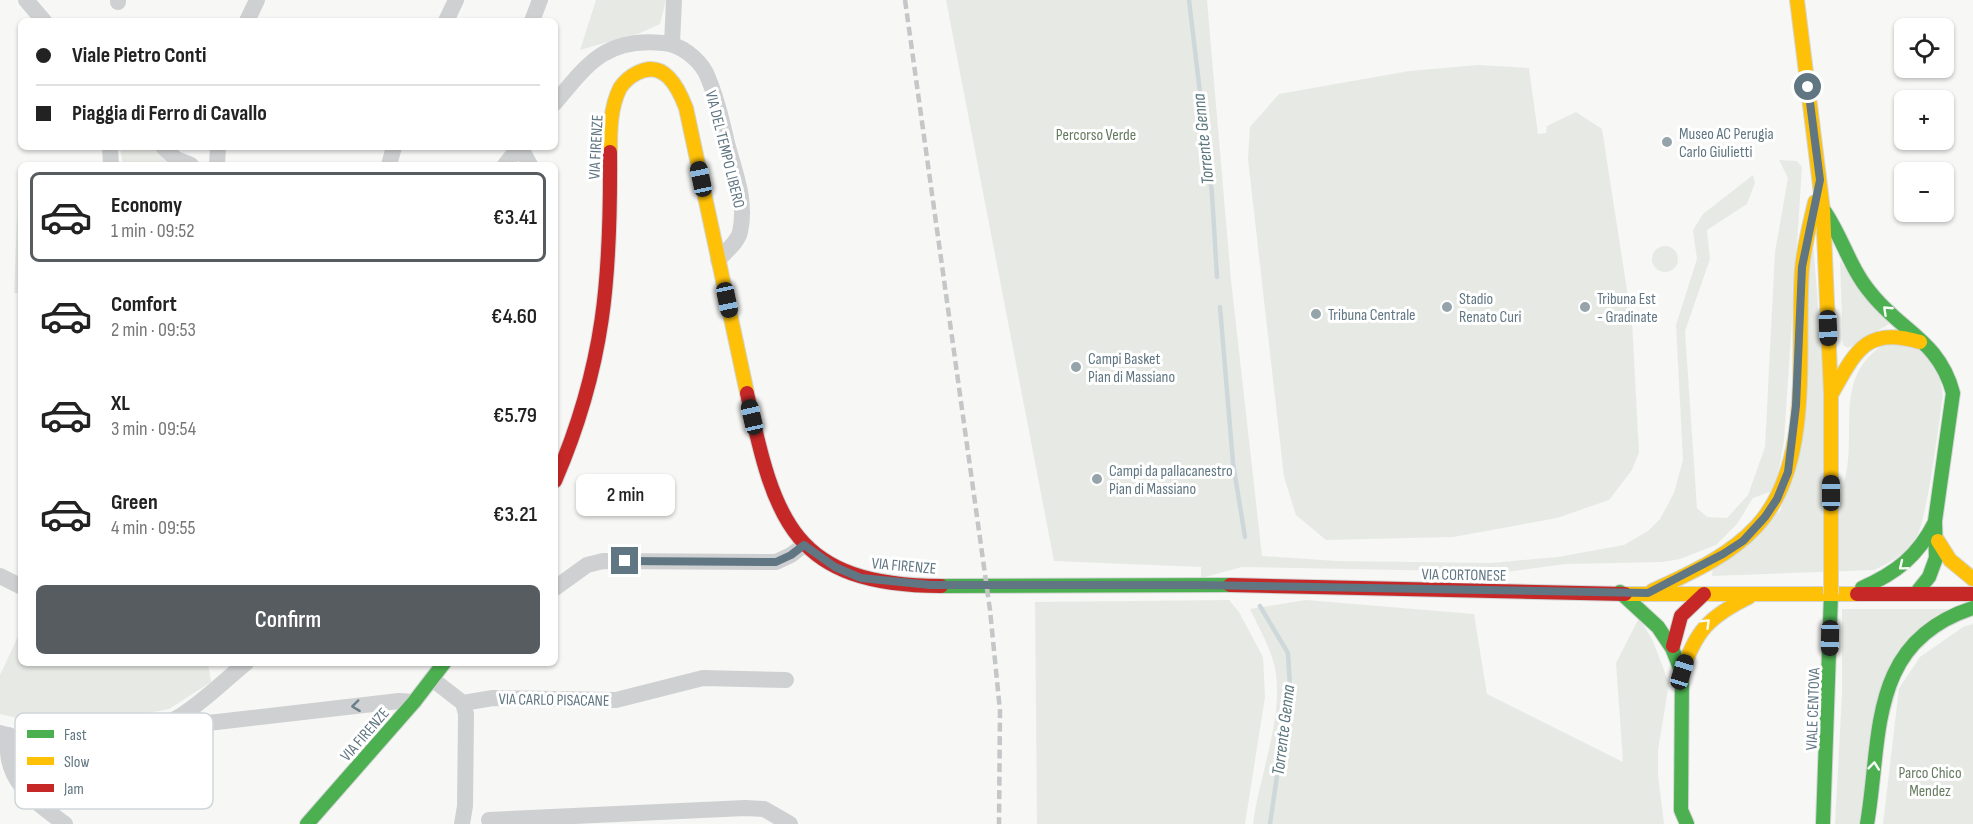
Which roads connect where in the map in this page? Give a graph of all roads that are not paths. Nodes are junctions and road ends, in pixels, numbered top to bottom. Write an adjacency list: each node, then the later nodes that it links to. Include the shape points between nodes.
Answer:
1 (26, 0): 7 (street)
2 (258, 0): 8 (street)
3 (456, 0): 9 (street)
4 (540, 0): 10 (street)
5 (674, 0): 11 (street)
6 (1797, 0): 17 (main road, VIALE CENTOVA)
7 (41, 18)
8 (249, 18)
9 (447, 18)
10 (533, 18)
11 (672, 44): 12 (street, VIA DEL TEMPO LIBERO, via 639,40 620,45 602,54 579,74); 19 (street, VIA DEL TEMPO LIBERO, via 692,56 705,72 718,106 744,207 740,235)
12 (558, 99)
13 (166, 150): 15 (street)
14 (518, 150): 16 (street)
15 (184, 162)
16 (508, 162)
17 (1820, 180): 18 (main road, VIALE CENTOVA); 34 (main road, via 1802,267 1796,406 1788,472 1777,499 1743,541)
18 (1823, 210): 20 (main road, one-way to 18, via 1871,295 1837,228); 21 (main road, VIALE CENTOVA)
19 (718, 260): 22 (main road, VIA FIRENZE, via 687,108 678,87 667,74 650,68 634,73 621,87 610,126 608,279 600,336 586,393); 25 (main road, VIA FIRENZE, via 761,456 791,531)
20 (1932, 348): 21 (main road, via 1904,336 1873,339 1852,358); 23 (main road, via 1951,375 1953,393)
21 (1831, 395): 51 (main road, VIALE CENTOVA, bridge)
22 (558, 472)
23 (1935, 521): 24 (main road); 32 (main road, one-way to 32, via 1924,546 1902,569)
24 (1938, 541): 27 (main road, via 1950,560); 33 (main road, via 1934,568)
25 (804, 545): 29 (main road, VIA FIRENZE, via 835,567 861,578); 30 (street, via 776,562 603,561 587,565)
26 (0, 576): 28 (street)
27 (1973, 579)
28 (18, 585)
29 (955, 585): 31 (main road, VIA CORTONESE, via 1186,584)
30 (558, 586)
31 (1620, 592): 34 (main road, VIA CORTONESE); 39 (main road, via 1662,629)
32 (1852, 592): 33 (main road, VIA CORTONESE); 37 (main road, VIA CORTONESE)
33 (1917, 592): 36 (main road, VIA CORTONESE)
34 (1648, 593): 35 (main road, VIA CORTONESE)
35 (1704, 594): 37 (main road, VIA CORTONESE); 39 (main road, via 1680,616)
36 (1973, 594)
37 (1754, 595): 42 (main road, one-way to 37, via 1702,626)
38 (1973, 608): 62 (main road, one-way to 38, via 1880,707 1888,681 1901,657 1925,634)
39 (1673, 646): 42 (main road)
40 (242, 666): 47 (street)
41 (442, 666): 43 (main road, VIA FIRENZE)
42 (1682, 672): 59 (main road, via 1681,810)
43 (432, 679): 45 (main road, VIA FIRENZE); 46 (street)
44 (786, 680): 46 (street, VIA CARLO PISACANE, via 703,678 616,700 493,698)
45 (414, 702): 48 (street, one-way to 48); 56 (main road, VIA FIRENZE)
46 (463, 703): 52 (street)
47 (184, 713)
48 (213, 722)
49 (5, 734): 50 (street)
50 (15, 778)
51 (1825, 802): 60 (main road); 61 (main road, VIALE CENTOVA)
52 (465, 806): 54 (street); 57 (street)
53 (46, 809): 55 (street)
54 (490, 822): 58 (street, via 745,808 764,809)
55 (65, 824)
56 (307, 824)
57 (462, 824)
58 (790, 824)
59 (1687, 824)
60 (1811, 824)
61 (1823, 824)
62 (1867, 824)

